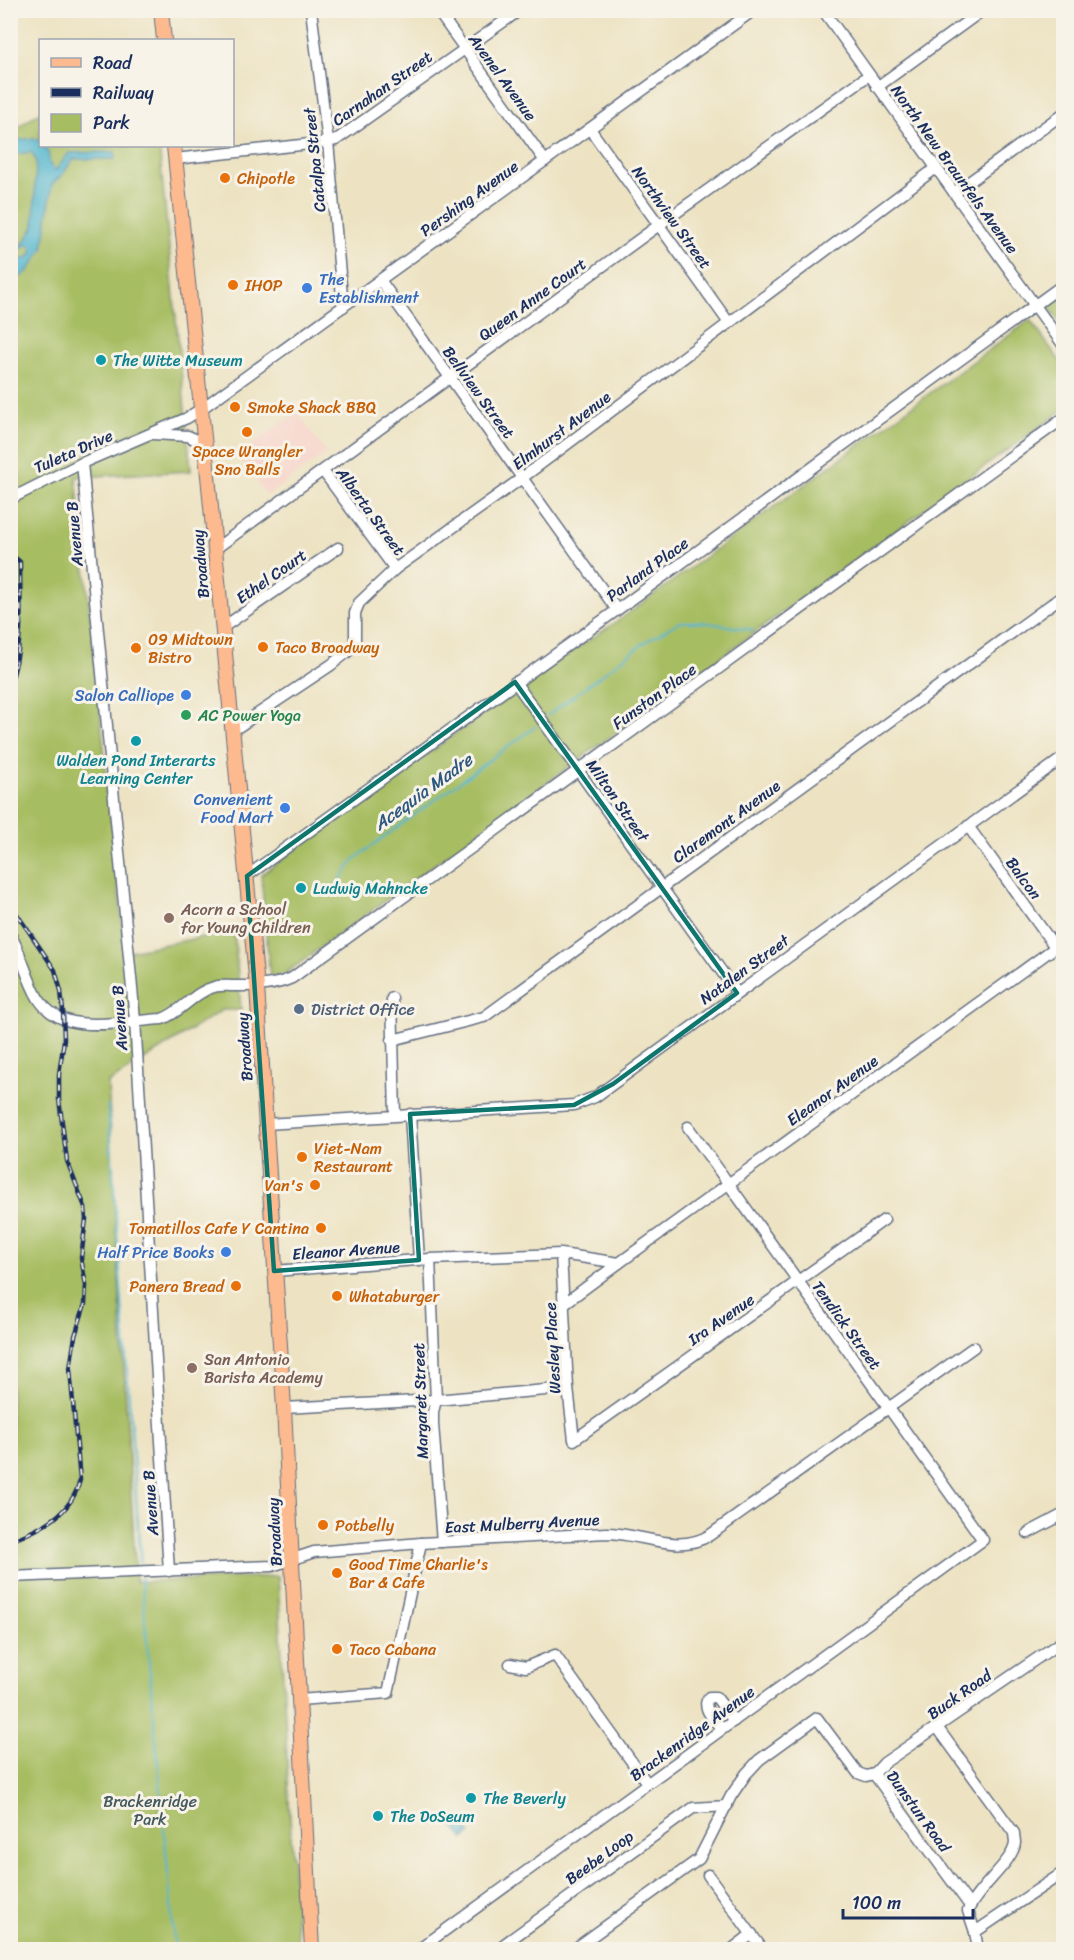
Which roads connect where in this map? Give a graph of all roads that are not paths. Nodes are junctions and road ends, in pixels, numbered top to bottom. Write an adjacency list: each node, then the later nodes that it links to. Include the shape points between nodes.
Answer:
1 (161, 10): 8 (main road)
2 (311, 10): 14 (street, Catalpa Street)
3 (437, 10): 9 (street, Avenel Avenue)
4 (520, 10): 9 (street, Carnahan Street)
5 (754, 10): 13 (street, Pershing Avenue)
6 (823, 10): 10 (street, North New Braunfels Avenue)
7 (983, 10): 11 (street)
8 (164, 39)
9 (464, 49): 14 (street, Carnahan Street); 16 (street, Avenel Avenue)
10 (869, 75): 11 (street, North New Braunfels Avenue); 19 (street, Queen Anne Court)
11 (877, 87): 17 (street, North New Braunfels Avenue)
12 (1064, 113): 18 (street)
13 (590, 129): 16 (street, Pershing Avenue); 19 (street, Northview Street)
14 (328, 142): 15 (street, Carnahan Street); 23 (street, Catalpa Street)
15 (175, 152): 27 (main road, Broadway)
16 (545, 161): 20 (street, Pershing Avenue)
17 (936, 168): 18 (street, North New Braunfels Avenue); 24 (street, Elmhurst Avenue)
18 (954, 193): 22 (street, North New Braunfels Avenue)
19 (659, 225): 24 (street, Northview Street); 26 (street, Queen Anne Court)
20 (380, 280): 23 (street, Pershing Avenue); 26 (street, Bellview Street)
21 (1064, 284): 22 (street, Parland Place)
22 (1035, 306): 25 (street, North New Braunfels Avenue); 39 (street, Parland Place)
23 (343, 307): 27 (street, Pershing Avenue)
24 (729, 323): 33 (street, Elmhurst Avenue)
25 (1064, 346)
26 (450, 378): 32 (street, Queen Anne Court); 33 (street, Bellview Street)
27 (201, 409): 29 (street, Tuleta Drive); 30 (main road, Broadway)
28 (1064, 418): 44 (street, Funston Place)
29 (150, 434): 30 (street, Tuleta Drive, via 188,436); 31 (street, Tuleta Drive)
30 (205, 444): 36 (main road, Broadway)
31 (82, 463): 34 (street, Tuleta Drive); 53 (street, Avenue B)
32 (323, 471): 36 (street, Queen Anne Court); 37 (street, Alberta Street)
33 (522, 478): 37 (street, Elmhurst Avenue); 39 (street, Bellview Street)
34 (10, 498)
35 (338, 548): 40 (street, Ethel Court)
36 (215, 549): 40 (main road, Broadway)
37 (394, 569): 42 (street, Elmhurst Avenue, via 359,603 355,643 350,650)
38 (1064, 595): 47 (street, Claremont Avenue)
39 (617, 610): 41 (street, Parland Place)
40 (222, 628): 42 (main road, Broadway)
41 (515, 682): 44 (street, Milton Street); 46 (street, Parland Place)
42 (232, 731): 46 (main road, Broadway)
43 (1064, 757): 45 (street, Natalen Street)
44 (578, 769): 47 (street, Milton Street); 50 (street, Funston Place, via 292,978)
45 (968, 826): 49 (street, Balcon); 51 (street, Natalen Street)
46 (247, 876): 50 (main road, Broadway)
47 (661, 887): 51 (street, Milton Street); 54 (street, Claremont Avenue, via 484,1017)
48 (10, 934): 53 (street, Funston Place, via 38,998 48,1011 64,1021 82,1024)
49 (1060, 944): 59 (street, Eleanor Avenue)
50 (257, 987): 53 (street, Funston Place, via 215,986 172,1015); 57 (main road, Broadway)
51 (736, 993): 55 (street, Natalen Street, via 595,1097 574,1105)
52 (392, 998): 54 (street)
53 (135, 1020): 79 (street, Avenue B)
54 (392, 1040): 56 (street)
55 (410, 1114): 56 (street, Natalen Street); 62 (street, Margaret Street)
56 (395, 1115): 57 (street)
57 (266, 1124): 64 (main road, Broadway)
58 (688, 1127): 59 (street, Tendick Street)
59 (728, 1184): 63 (street, Eleanor Avenue); 65 (street, Tendick Street)
60 (884, 1220): 65 (street, Ira Avenue)
61 (561, 1254): 62 (street, Eleanor Avenue); 63 (street, Eleanor Avenue); 66 (street, Wesley Place)
62 (425, 1259): 64 (street, Eleanor Avenue); 69 (street, Margaret Street)
63 (619, 1263): 66 (street, Eleanor Avenue)
64 (274, 1271): 71 (main road, Broadway)
65 (798, 1282): 70 (street, Tendick Street); 72 (street, Ira Avenue)
66 (565, 1303): 68 (street, Wesley Place)
67 (974, 1347): 70 (street, East Mulberry Avenue)
68 (568, 1388): 69 (street); 72 (street, Wesley Place)
69 (436, 1400): 71 (street); 76 (street, Margaret Street, via 433,1424)
70 (888, 1407): 75 (street, Tendick Street); 76 (street, East Mulberry Avenue, via 710,1535 691,1544 659,1543 618,1533)
71 (284, 1408): 78 (main road, Broadway)
72 (574, 1440)
73 (1064, 1514): 74 (street)
74 (1028, 1533)
75 (983, 1540): 84 (street, Brackenridge Avenue)
76 (442, 1542): 77 (street, East Mulberry Avenue)
77 (421, 1543): 78 (street, East Mulberry Avenue, via 314,1552); 83 (street, via 388,1693)
78 (292, 1560): 79 (street, East Mulberry Avenue, via 272,1566); 83 (main road, Broadway)
79 (169, 1571): 80 (street, East Mulberry Avenue)
80 (10, 1577)
81 (1064, 1640): 85 (street, Buck Road)
82 (510, 1664): 88 (street, via 526,1667 555,1655)
83 (299, 1700): 95 (main road, Broadway)
84 (734, 1721): 86 (street, Brackenridge Avenue); 86 (street, via 716,1696 709,1697 705,1707)
85 (937, 1727): 87 (street, Buck Road); 92 (street, via 1014,1833 1010,1856)
86 (722, 1730): 88 (street, Brackenridge Avenue)
87 (874, 1774): 89 (street, Dunstun Road, via 858,1773 817,1718 759,1760 737,1786); 92 (street, Dunstun Road)
88 (647, 1783): 96 (street, Brackenridge Avenue)
89 (727, 1806): 97 (street, Beebe Loop, via 693,1808); 98 (street, via 699,1859)
90 (1064, 1872): 93 (street)
91 (708, 1875): 94 (street)
92 (970, 1906): 93 (street, Dunstun Road)
93 (975, 1932): 101 (street, Dunstun Road)
94 (752, 1934): 99 (street); 100 (street)
95 (312, 1950)
96 (418, 1950)
97 (496, 1950)
98 (573, 1950)
99 (730, 1950)
100 (763, 1950)
101 (978, 1950)

